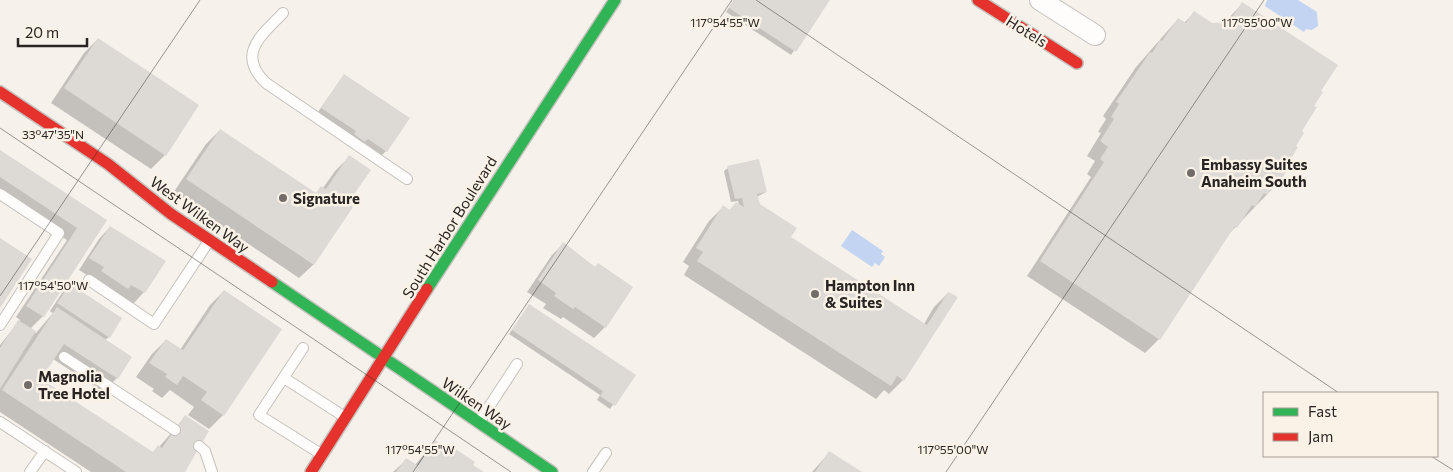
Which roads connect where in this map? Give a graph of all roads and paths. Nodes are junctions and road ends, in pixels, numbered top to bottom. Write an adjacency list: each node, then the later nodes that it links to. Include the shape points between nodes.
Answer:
1 (615, 0): 15 (street, South Harbor Boulevard)
2 (978, 0): 6 (street, Hotels)
3 (1040, 0): 5 (street)
4 (283, 13): 8 (lane, via 253,49 253,69 266,83)
5 (1095, 35)
6 (1077, 63)
7 (0, 92): 10 (street, West Wilken Way, via 108,164)
8 (408, 179)
9 (0, 194): 12 (lane, via 59,233)
10 (209, 240): 11 (lane, via 154,324); 15 (street, West Wilken Way)
11 (89, 280)
12 (0, 325)
13 (303, 348): 17 (lane)
14 (64, 357): 21 (lane)
15 (384, 358): 18 (street, South Harbor Boulevard); 20 (street, Wilken Way)
16 (517, 364): 20 (lane)
17 (284, 378): 18 (lane); 25 (lane, via 259,415)
18 (346, 417): 25 (street, South Harbor Boulevard)
19 (0, 422): 23 (lane)
20 (478, 422): 30 (street, Wilken Way)
21 (175, 430)
22 (199, 446): 28 (lane, via 205,450)
23 (45, 451): 26 (lane); 27 (lane)
24 (606, 453): 31 (lane)
25 (322, 455): 29 (street, South Harbor Boulevard)
26 (30, 472)
27 (76, 472)
28 (212, 472)
29 (311, 472)
30 (552, 472)
31 (593, 472)

